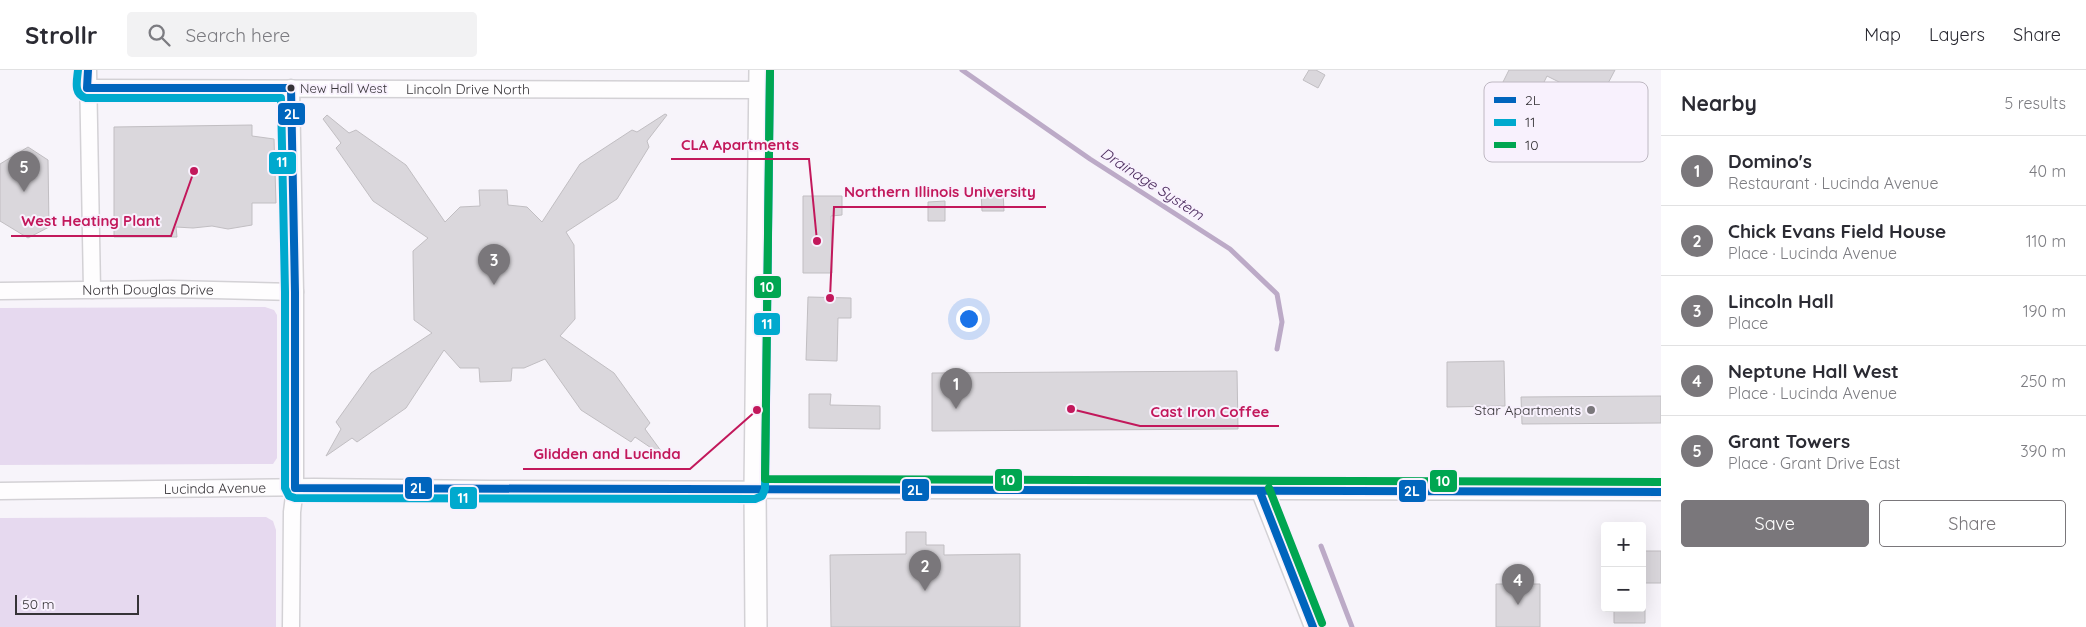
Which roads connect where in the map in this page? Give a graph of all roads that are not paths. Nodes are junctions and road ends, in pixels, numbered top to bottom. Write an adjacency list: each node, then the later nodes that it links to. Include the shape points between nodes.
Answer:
1 (88, 70): 3 (street)
2 (760, 80): 4 (street, Lincoln Drive North); 9 (main road)
3 (88, 88): 4 (street, Lincoln Drive North); 5 (street)
4 (291, 88): 7 (street)
5 (92, 290): 6 (street, North Douglas Drive); 7 (street, North Douglas Drive)
6 (0, 291)
7 (295, 292): 8 (street)
8 (295, 488): 9 (street, Lucinda Avenue); 10 (street, Lucinda Avenue); 13 (street)
9 (755, 489): 11 (street, Lucinda Avenue); 14 (main road)
10 (0, 491)
11 (1260, 492): 12 (street, Lucinda Avenue); 15 (street)
12 (1661, 492)
13 (291, 627)
14 (756, 627)
15 (1313, 627)

